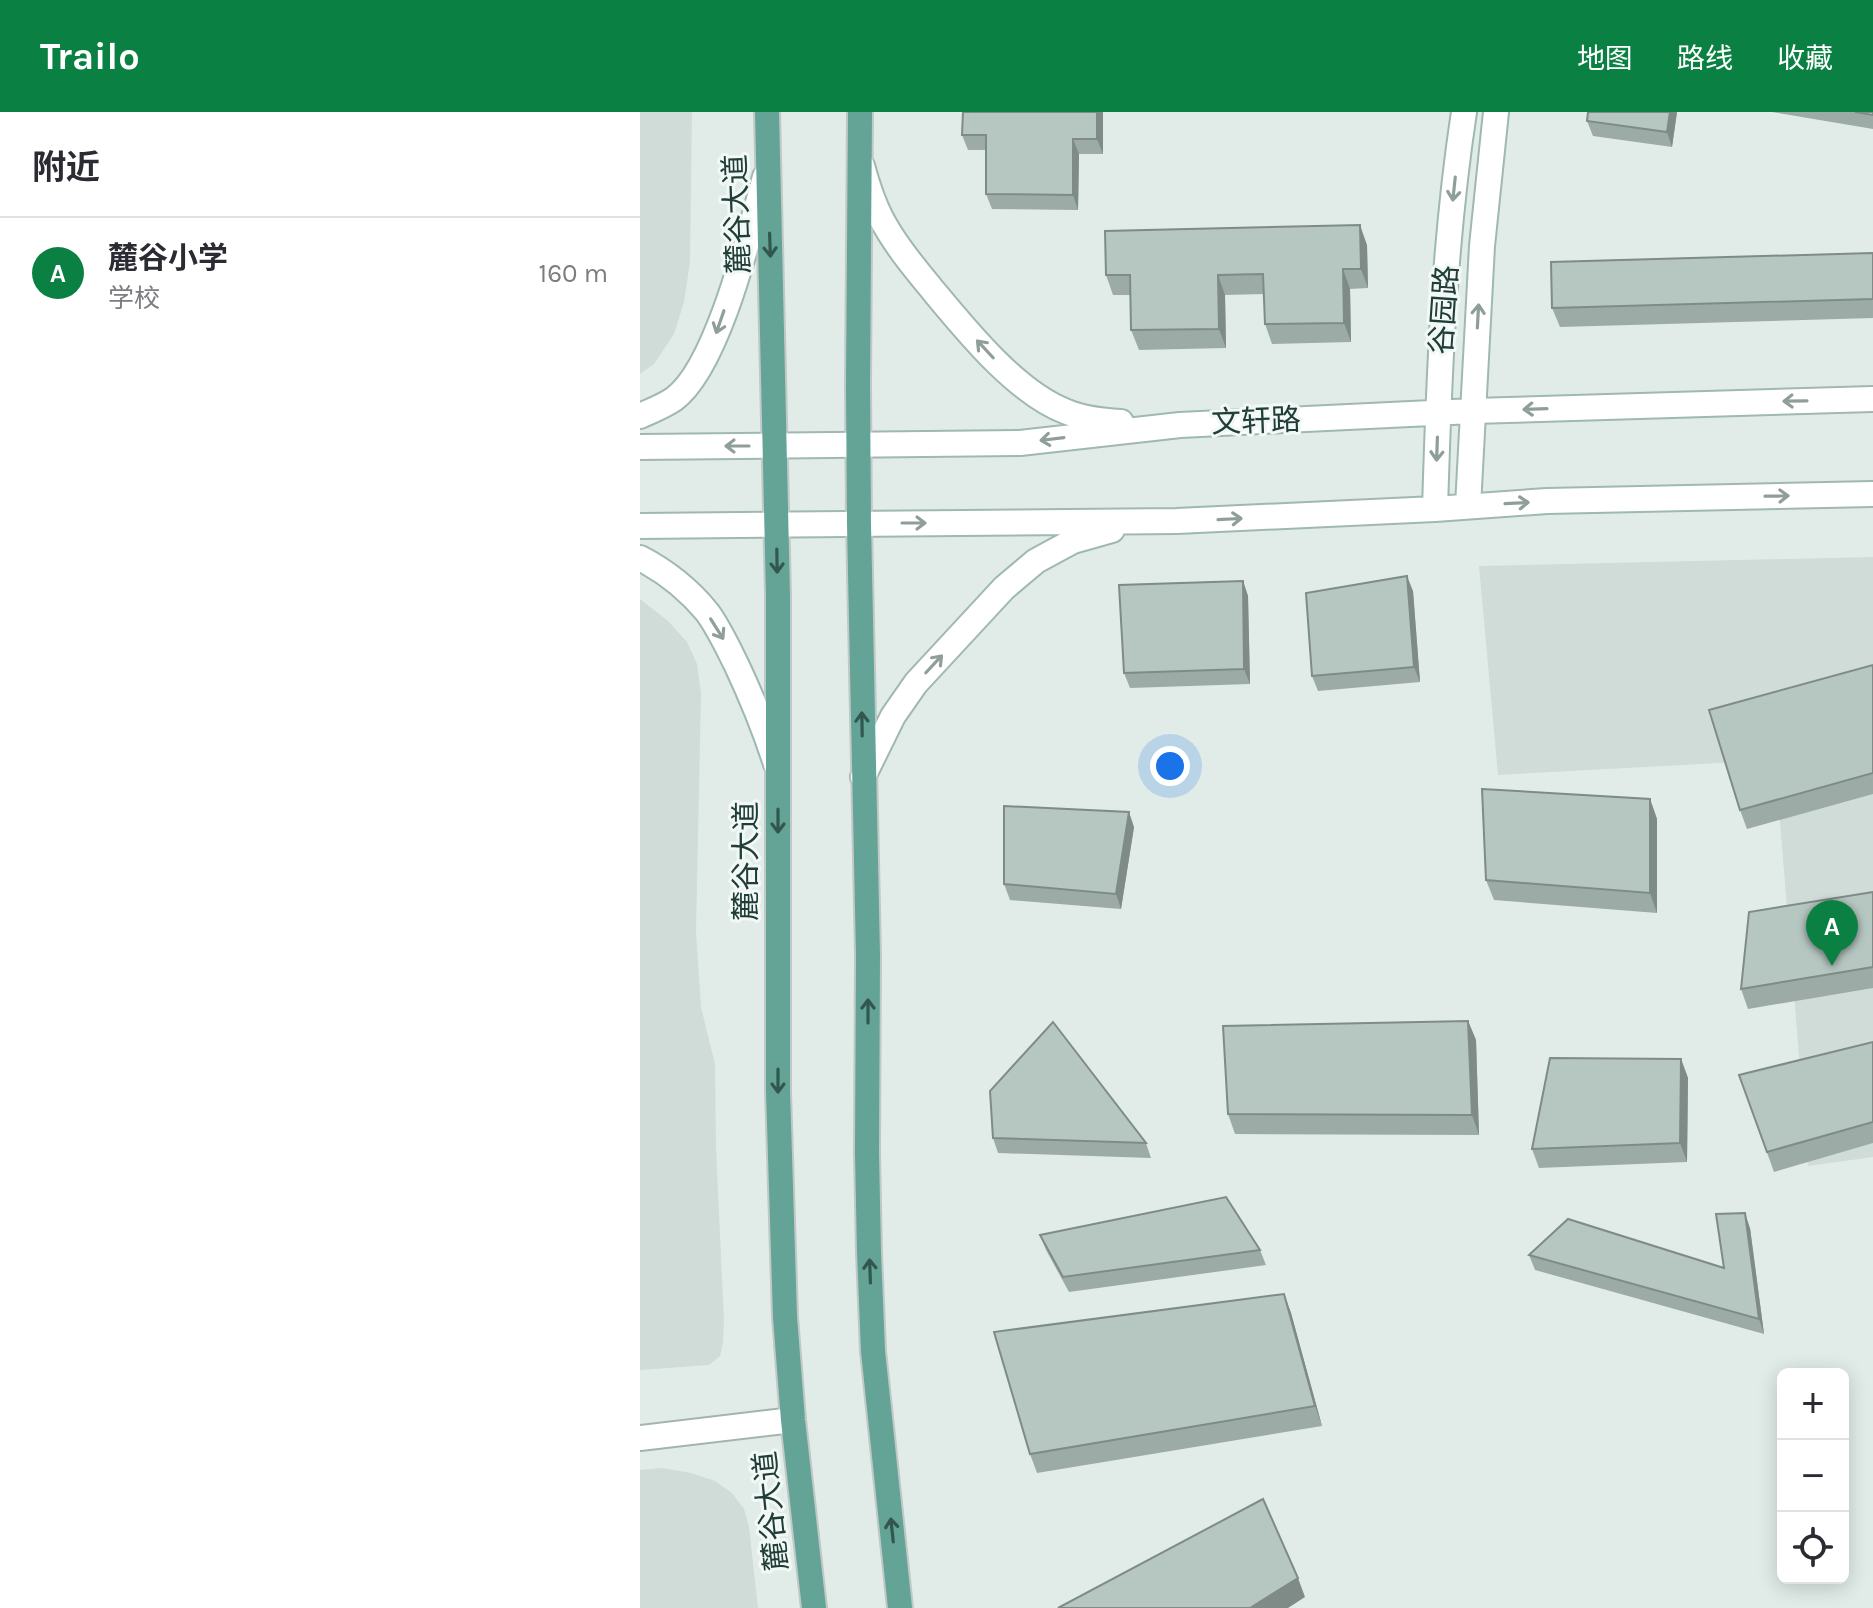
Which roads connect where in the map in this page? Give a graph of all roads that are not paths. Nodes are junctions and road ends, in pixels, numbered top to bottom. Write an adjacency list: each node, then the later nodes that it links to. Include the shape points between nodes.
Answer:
1 (767, 112): 6 (main road, 麓谷大道)
2 (860, 112): 5 (main road)
3 (1464, 112): 9 (main road, 谷园路, one-way to 9)
4 (1496, 112): 8 (main road, 谷园路, one-way to 4)
5 (861, 162): 11 (main road, one-way to 5, via 1103,421 1066,412 1032,393 984,348 916,269 882,218); 12 (main road)
6 (768, 167): 10 (main road, one-way to 10, via 737,274 696,376 674,399); 13 (main road, 麓谷大道, one-way to 13)
7 (1873, 399): 8 (main road, 文轩路, one-way to 8)
8 (1473, 411): 9 (main road, 文轩路); 16 (main road, 谷园路)
9 (1438, 413): 11 (main road, 文轩路); 17 (main road, 谷园路, one-way to 17)
10 (640, 416)
11 (1180, 425): 12 (main road, 文轩路, one-way to 12, via 1020,443)
12 (858, 445): 13 (main road, 文轩路); 20 (main road)
13 (775, 446): 14 (main road, 文轩路, one-way to 14); 19 (main road, 麓谷大道)
14 (640, 447)
15 (1873, 494): 16 (main road, one-way to 15)
16 (1468, 506): 17 (main road)
17 (1435, 509): 18 (main road, one-way to 17)
18 (1177, 521): 20 (main road, one-way to 18); 24 (main road, one-way to 18, via 916,683 1036,561 1073,541)
19 (776, 524): 20 (main road); 21 (main road); 23 (main road, 麓谷大道, one-way to 23)
20 (859, 524): 24 (main road, one-way to 20)
21 (640, 526)
22 (640, 558): 23 (main road, one-way to 23, via 681,586 707,613 743,680)
23 (778, 772): 25 (main road, 麓谷大道, one-way to 25, via 778,1091)
24 (863, 777): 28 (main road, one-way to 24, via 873,1351)
25 (793, 1420): 26 (main road); 27 (main road, 麓谷大道)
26 (640, 1438)
27 (814, 1608)
28 (900, 1608)

